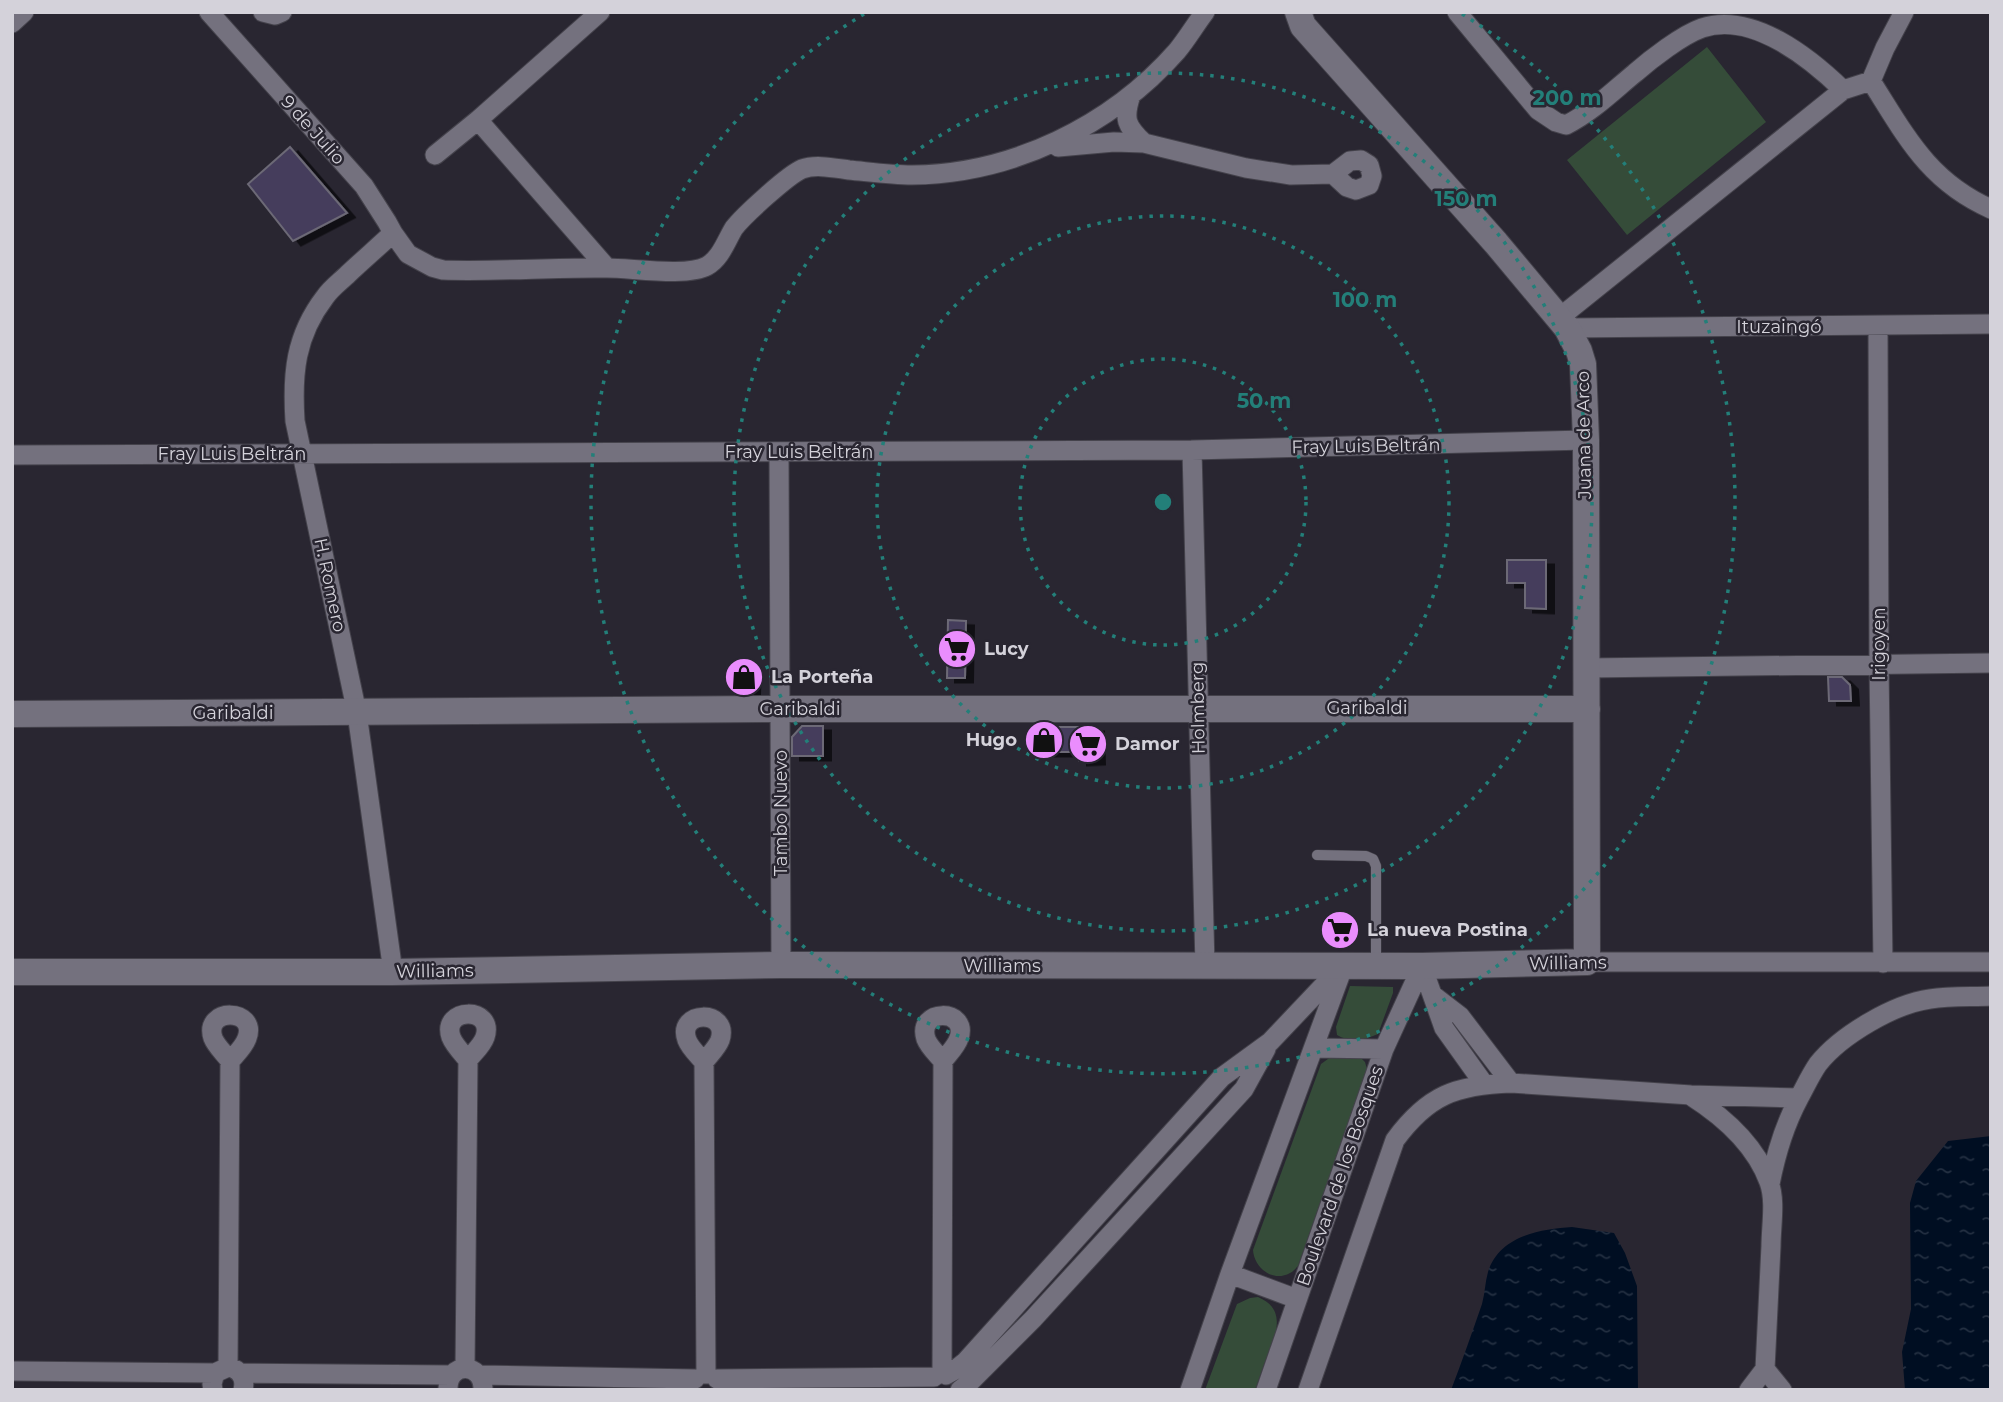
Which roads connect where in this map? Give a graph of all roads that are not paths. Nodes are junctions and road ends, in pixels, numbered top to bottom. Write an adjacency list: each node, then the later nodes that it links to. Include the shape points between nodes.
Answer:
1 (24, 12): 11 (street)
2 (209, 12): 21 (street, 9 de Julio, via 364,186)
3 (263, 12): 4 (street)
4 (282, 12)
5 (600, 12): 15 (street)
6 (1205, 12): 14 (street, via 1177,51)
7 (1298, 12): 23 (street, Juana de Arco, via 1303,26)
8 (1457, 12): 10 (street, via 1538,110 1566,125 1687,36)
9 (1904, 12): 12 (street)
10 (1700, 20): 13 (street, via 1742,26 1790,46)
11 (12, 23)
12 (1871, 80): 13 (street); 20 (street, via 1932,170 1969,199)
13 (1843, 90): 23 (street)
14 (1131, 96): 16 (street, via 1127,121); 17 (street, via 1074,134)
15 (478, 120): 18 (street); 22 (street)
16 (1144, 143): 17 (street, via 1072,144); 19 (street, via 1258,170)
17 (1036, 151): 22 (street, via 944,174 802,169 785,179 736,226 706,267 690,272)
18 (435, 155)
19 (1333, 174)
20 (1991, 209)
21 (393, 233): 22 (street, 9 de Julio, via 408,254 443,270); 29 (street, H. Romero, via 326,295 309,320 295,366 293,393)
22 (607, 268)
23 (1563, 323): 25 (street, Ituzaingó); 26 (street, Juana de Arco, via 1583,364)
24 (1991, 324): 25 (street, Ituzaingó)
25 (1878, 326): 32 (street, Irigoyen)
26 (1586, 440): 27 (street, Fray Luis Beltrán); 33 (street, Juana de Arco)
27 (1192, 450): 28 (street, Fray Luis Beltrán); 34 (street, Holmberg)
28 (779, 452): 29 (street, Fray Luis Beltrán); 35 (street, Tambo Nuevo)
29 (303, 454): 30 (street, Fray Luis Beltrán); 37 (street, H. Romero)
30 (12, 455)
31 (1991, 663): 32 (street)
32 (1879, 665): 33 (street); 42 (street, Irigoyen)
33 (1587, 668): 36 (street, Juana de Arco)
34 (1198, 708): 35 (street, Garibaldi); 36 (street, Garibaldi); 46 (street, Holmberg)
35 (781, 709): 37 (street, Garibaldi); 43 (street, Tambo Nuevo)
36 (1587, 709): 41 (street, Juana de Arco)
37 (357, 713): 38 (street, Garibaldi); 49 (street, H. Romero)
38 (12, 714)
39 (1317, 855): 45 (lane, via 1373,859)
40 (1991, 961): 42 (street, Williams)
41 (1587, 962): 42 (street, Williams); 47 (street, Williams)
42 (1883, 963)
43 (782, 965): 46 (street, Williams); 49 (street, Williams)
44 (1343, 965): 45 (street, Williams); 46 (street, Williams); 52 (street); 53 (street)
45 (1376, 965): 47 (street, Williams)
46 (1205, 966)
47 (1422, 966): 50 (street); 54 (street, Boulevard de los Bosques)
48 (12, 972): 49 (street, Williams)
49 (393, 972)
50 (1434, 996): 59 (street, via 1460,1016); 60 (street, via 1444,1028)
51 (1991, 996): 62 (street, via 1928,999 1866,1024 1818,1064)
52 (1270, 1042): 70 (street, via 1222,1077 965,1362); 72 (street, via 1244,1089 1033,1319)
53 (1314, 1048): 54 (street); 64 (street)
54 (1384, 1049): 65 (street, Boulevard de los Bosques)
55 (468, 1060): 69 (street)
56 (230, 1061): 68 (street)
57 (943, 1061): 70 (street)
58 (704, 1062): 71 (street)
59 (1511, 1083): 60 (street); 61 (street)
60 (1484, 1084): 75 (street, via 1450,1092 1428,1104 1395,1140)
61 (1691, 1095): 62 (street); 63 (street, via 1744,1140)
62 (1800, 1098): 63 (street, via 1777,1149)
63 (1770, 1184): 66 (street)
64 (1230, 1274): 65 (street); 73 (street)
65 (1297, 1299): 74 (street, Boulevard de los Bosques)
66 (1765, 1369): 76 (street); 77 (street)
67 (12, 1371): 68 (street)
68 (228, 1379): 69 (street)
69 (465, 1379): 71 (street)
70 (941, 1381): 71 (street)
71 (706, 1382)
72 (960, 1390)
73 (1190, 1390)
74 (1266, 1390)
75 (1308, 1390)
76 (1749, 1390)
77 (1782, 1390)

